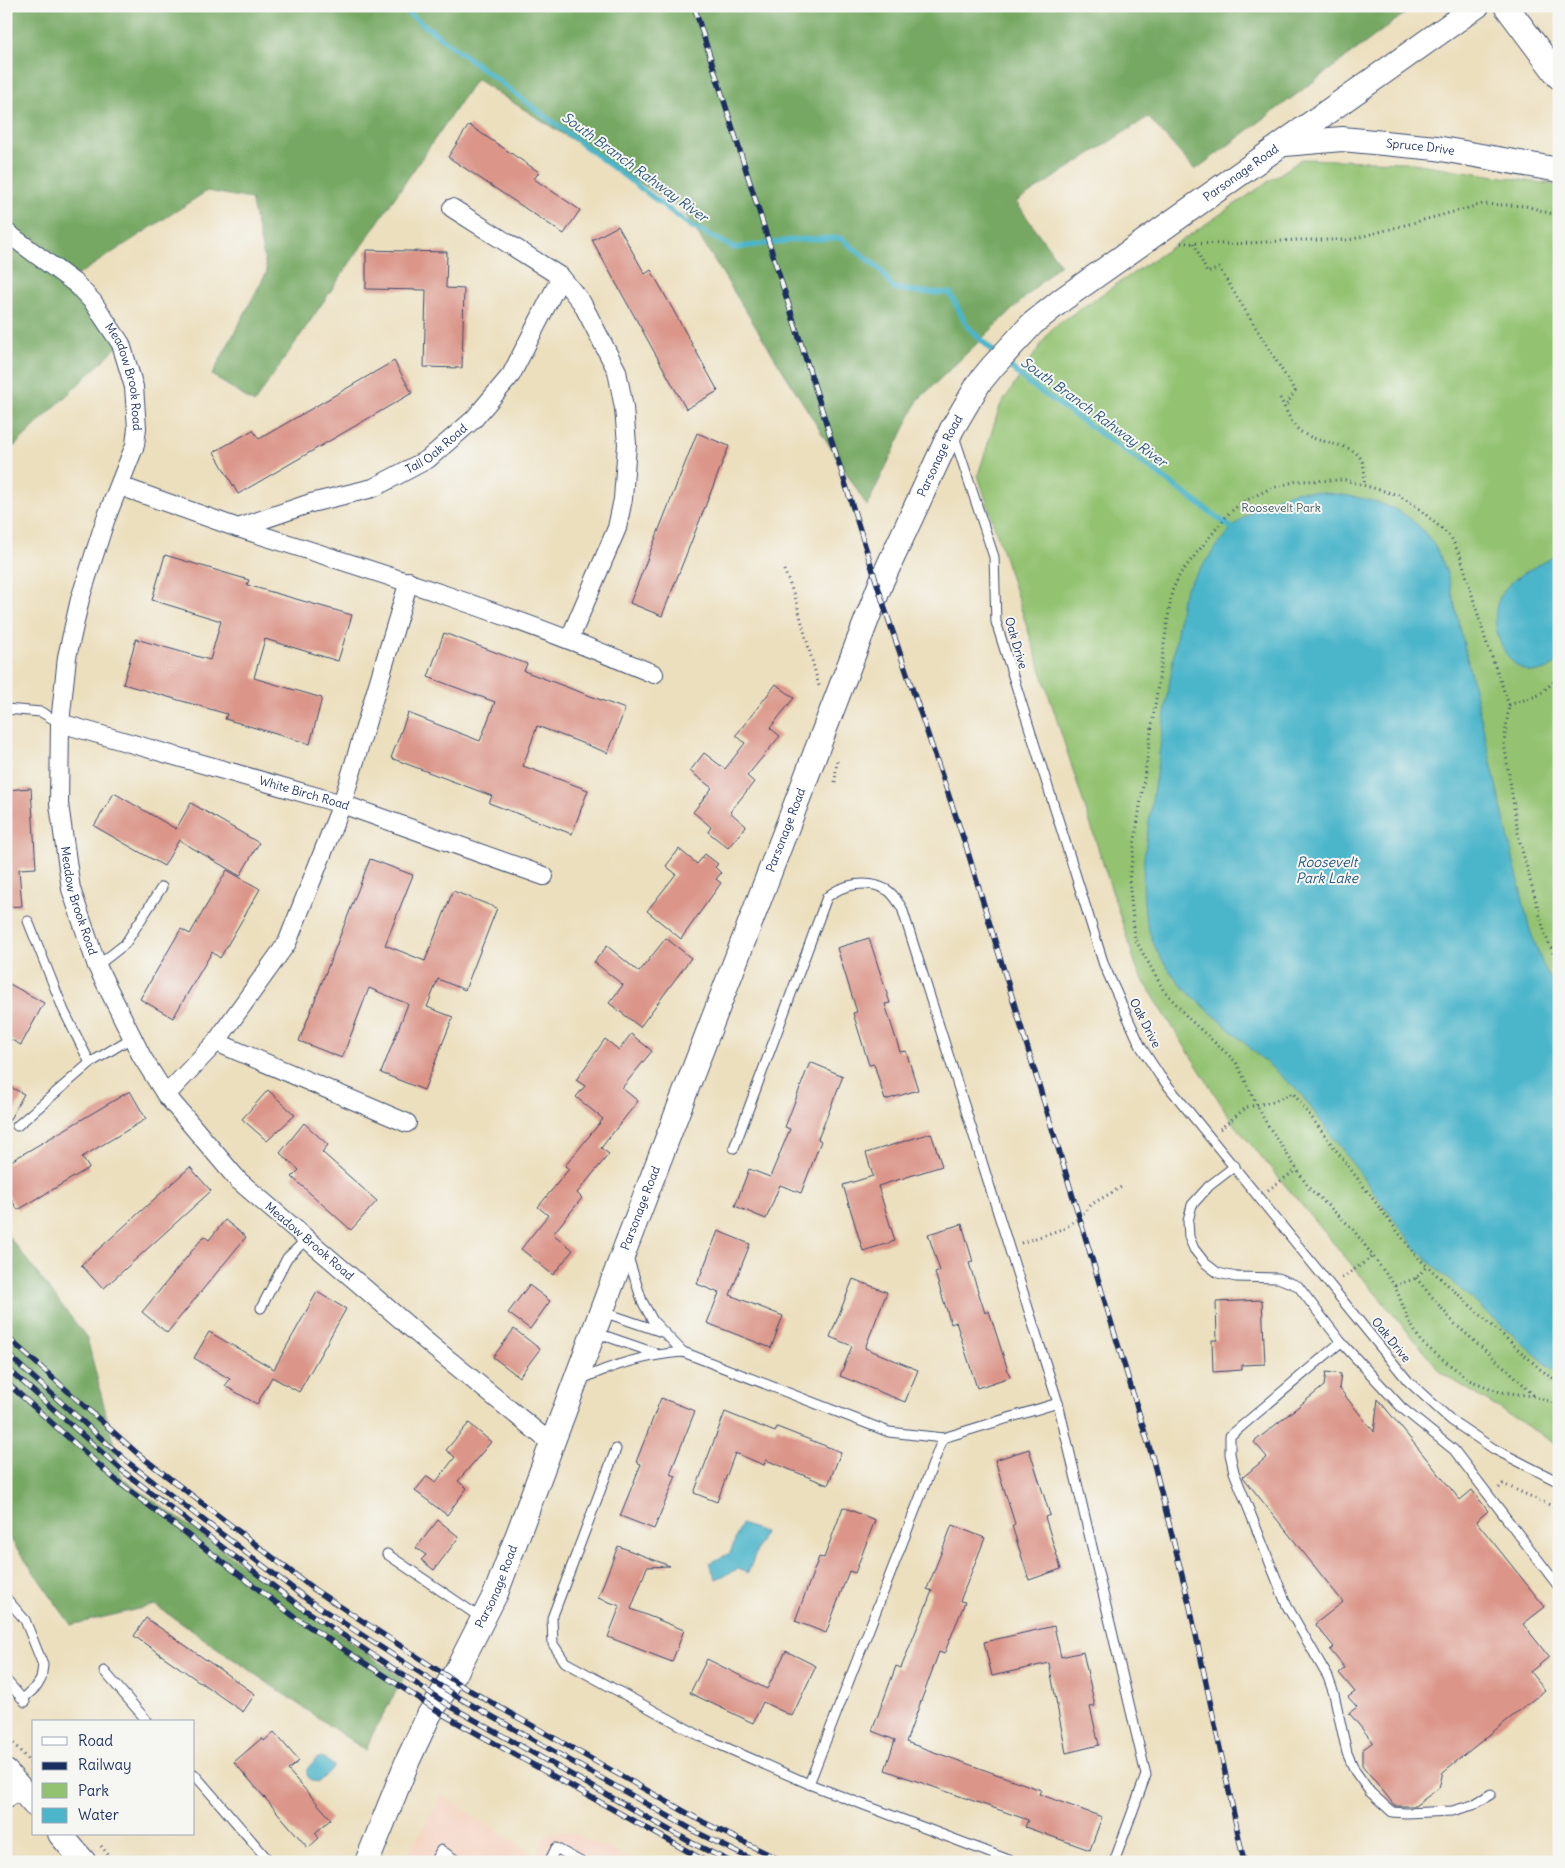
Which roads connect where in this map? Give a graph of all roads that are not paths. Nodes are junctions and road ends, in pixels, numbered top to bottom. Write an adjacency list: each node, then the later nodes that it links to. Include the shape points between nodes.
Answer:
1 (1477, 6): 4 (street, Parsonage Road)
2 (1506, 6): 3 (street)
3 (1559, 76)
4 (1281, 145): 5 (street, Spruce Drive, via 1342,139 1444,149); 9 (street, Parsonage Road, via 1032,324 992,366)
5 (1559, 170)
6 (452, 208): 8 (street)
7 (6, 232): 10 (street, Meadow Brook Road, via 76,284 102,313 122,344 134,387 137,428 135,445)
8 (561, 277): 11 (street, Tall Oak Road, via 511,375 474,419 428,459 373,488 312,503); 13 (street, via 582,302 617,371 627,444 626,481 617,528)
9 (952, 430): 29 (lane, Oak Drive, via 994,557 996,622 1104,964 1141,1047 1160,1076); 31 (street, Parsonage Road, via 882,580)
10 (120, 486): 11 (street); 16 (street, Meadow Brook Road, via 92,558 72,628)
11 (238, 528): 12 (street)
12 (408, 581): 13 (street); 17 (street)
13 (570, 638): 14 (street)
14 (654, 674)
15 (6, 709): 16 (lane, via 42,712)
16 (60, 722): 17 (street, White Birch Road); 21 (street, Meadow Brook Road, via 59,804 64,847 71,889)
17 (342, 804): 18 (street, White Birch Road); 23 (street, via 287,943)
18 (544, 876)
19 (162, 887): 21 (lane, via 125,944)
20 (28, 921): 24 (lane, via 64,1011)
21 (98, 966): 22 (street, Meadow Brook Road)
22 (133, 1037): 24 (lane); 25 (street, Meadow Brook Road)
23 (216, 1042): 25 (street); 26 (street)
24 (90, 1063): 27 (lane)
25 (166, 1095): 30 (street, Meadow Brook Road, via 238,1180)
26 (407, 1123)
27 (17, 1126)
28 (734, 1148): 39 (lane, via 827,897 836,890 858,884 888,890 902,908)
29 (1235, 1166): 35 (lane, via 1192,1205 1188,1221 1194,1249 1218,1273 1278,1278 1298,1286); 43 (lane, Oak Drive, via 1408,1381 1451,1420 1494,1449)
30 (308, 1238): 32 (lane, via 287,1258); 41 (street, Meadow Brook Road, via 433,1347)
31 (626, 1246): 33 (street, Parsonage Road); 34 (lane, via 642,1302)
32 (261, 1308)
33 (598, 1321): 34 (lane); 37 (lane); 38 (street, Parsonage Road)
34 (665, 1332): 36 (lane)
35 (1341, 1342): 45 (lane, via 1402,1408 1454,1450); 53 (lane, via 1230,1436 1234,1472 1287,1606 1328,1678 1347,1753 1370,1792 1392,1812 1406,1813 1452,1811 1473,1805)
36 (683, 1352): 37 (lane); 40 (lane, via 889,1432)
37 (658, 1354): 38 (lane, via 612,1365)
38 (575, 1382): 41 (street, Parsonage Road)
39 (1058, 1403): 40 (lane); 63 (lane, via 1146,1775)
40 (943, 1438): 52 (lane)
41 (552, 1444): 47 (street, Parsonage Road)
42 (616, 1449): 52 (lane, via 555,1605 551,1631 558,1654 565,1662 702,1737)
43 (1559, 1482)
44 (387, 1554): 47 (lane)
45 (1559, 1587)
46 (6, 1598): 49 (lane, via 25,1620 43,1665 38,1686 24,1700)
47 (484, 1619): 57 (street, Parsonage Road, via 429,1715)
48 (104, 1671): 50 (lane)
49 (6, 1680)
50 (146, 1720)
51 (195, 1775): 56 (lane)
52 (809, 1784): 62 (lane)
53 (1491, 1794)
54 (62, 1836): 55 (street)
55 (84, 1862)
56 (270, 1862)
57 (367, 1862)
58 (434, 1862): 59 (lane, via 441,1850)
59 (459, 1862)
60 (549, 1862): 61 (lane, via 556,1848)
61 (581, 1862)
62 (1014, 1862)
63 (1114, 1862)

